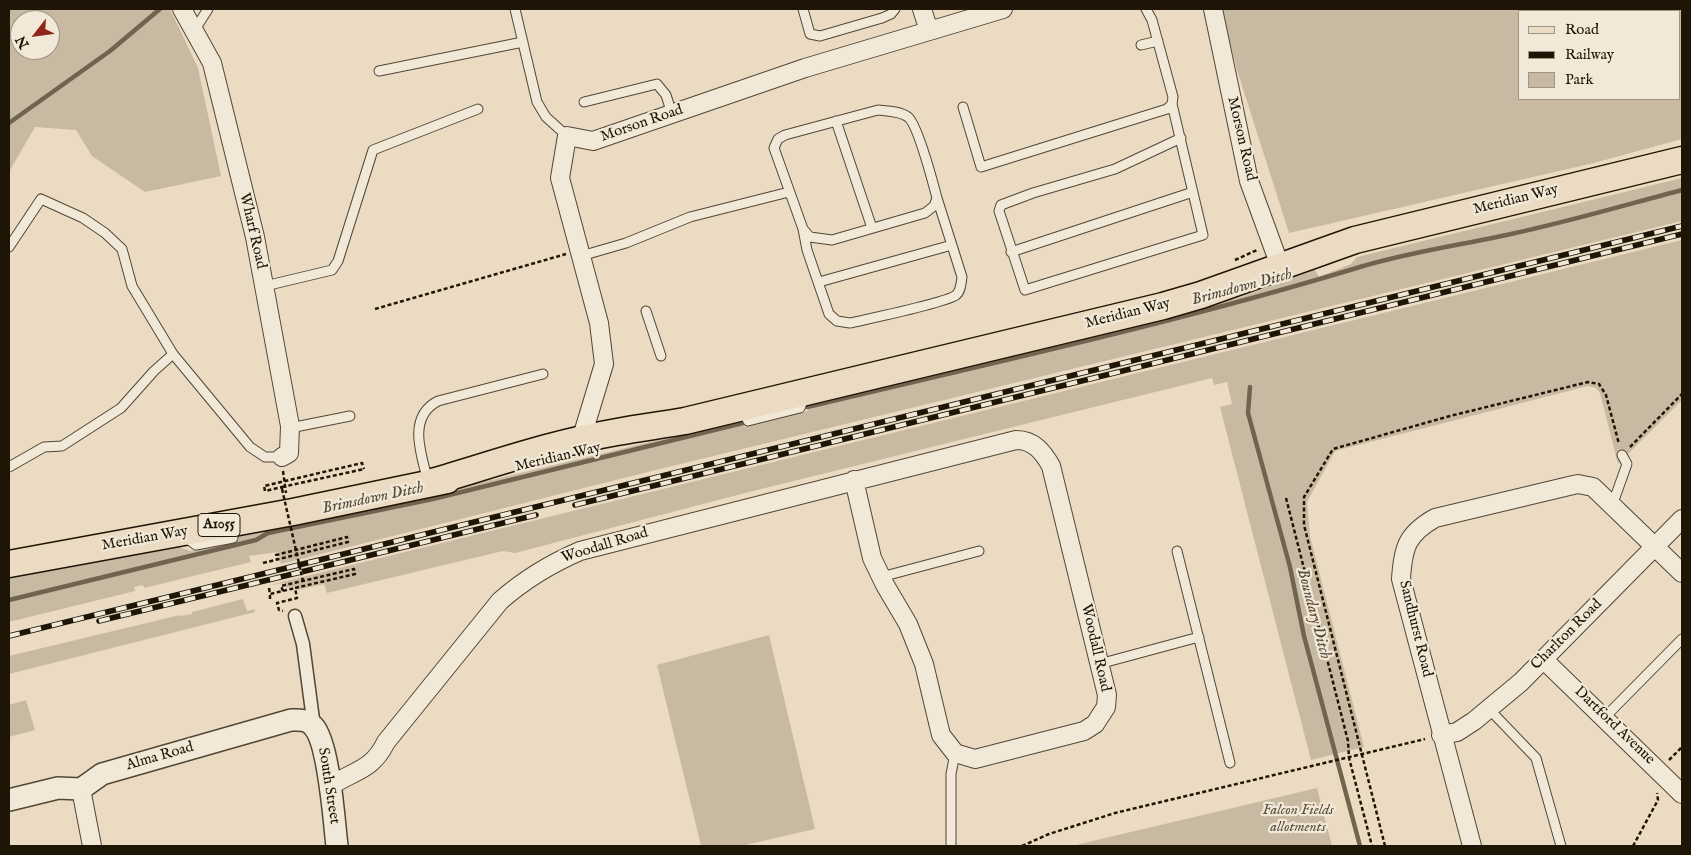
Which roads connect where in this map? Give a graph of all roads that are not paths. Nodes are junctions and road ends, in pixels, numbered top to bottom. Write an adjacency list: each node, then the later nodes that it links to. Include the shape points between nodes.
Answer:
1 (182, 9): 10 (street, Wharf Road)
2 (208, 9): 10 (lane)
3 (515, 9): 13 (lane)
4 (803, 9): 5 (lane, via 810,34 820,36 882,18)
5 (895, 9)
6 (922, 9): 11 (street)
7 (1003, 9): 11 (street, Morson Road)
8 (1146, 9): 12 (lane)
9 (1213, 9): 34 (street, Morson Road, via 1249,180)
10 (194, 31): 36 (street, Wharf Road, via 212,63)
11 (929, 31): 20 (street, Morson Road, via 804,68)
12 (1158, 41): 14 (lane); 17 (lane, via 1173,96)
13 (523, 42): 15 (lane); 22 (lane, via 537,102 546,117)
14 (1141, 45)
15 (379, 71)
16 (584, 102): 20 (lane, via 657,84 666,95)
17 (1172, 104): 18 (lane, via 1167,109 981,167); 23 (lane)
18 (963, 107)
19 (478, 109): 36 (lane, via 373,150 338,261 332,270)
20 (672, 114): 22 (street, Morson Road, via 593,141)
21 (836, 121): 25 (lane, via 778,139 774,148); 27 (lane, via 878,110 908,117 915,128); 29 (lane)
22 (567, 136): 33 (street, via 560,178)
23 (1181, 138): 26 (lane); 32 (lane, via 1115,169 1001,205)
24 (1682, 160): 34 (main road, Meridian Way / A1055, via 1355,240)
25 (789, 192): 28 (lane); 33 (lane, via 690,217 626,243)
26 (1193, 192): 32 (lane); 32 (lane, via 1203,235 1025,290)
27 (937, 198): 29 (lane, via 934,206 925,213); 30 (lane)
28 (803, 228): 29 (lane, via 810,237 832,240); 35 (lane)
29 (872, 228)
30 (952, 245): 35 (lane); 35 (lane, via 962,277 961,287 956,295 939,301 850,323 838,321 829,314)
31 (9, 247): 38 (lane, via 41,199 83,218 106,233 122,250 132,286)
32 (1011, 252)
33 (573, 255): 44 (street, via 599,324 604,364)
34 (1280, 266): 42 (main road, Meridian Way / A1055, via 1163,306)
35 (818, 282)
36 (264, 286): 43 (street, Wharf Road)
37 (646, 311): 39 (lane)
38 (173, 354): 46 (lane, via 250,447 265,457); 47 (lane, via 121,408 62,446 44,447)
39 (661, 356)
40 (542, 374): 49 (lane, via 438,401 425,410 418,437)
41 (350, 416): 43 (lane)
42 (685, 421): 44 (main road, Meridian Way / A1055); 49 (main road, Meridian Way / A1055, via 618,444 536,464)
43 (290, 428): 46 (street, Wharf Road, via 289,453)
44 (581, 440): 49 (main road, Meridian Way / A1055)
45 (1622, 455): 50 (lane, via 1627,464)
46 (282, 457)
47 (9, 467)
48 (854, 480): 59 (street, via 872,558); 64 (street, Woodall Road, via 1016,440 1033,444 1051,466); 71 (street, Woodall Road, via 580,551 546,566 500,601 386,742 378,757 367,767)
49 (429, 484): 52 (main road, Meridian Way / A1055)
50 (1613, 503): 54 (street, Sandhurst Road); 68 (street, Sandhurst Road, via 1593,487 1578,484 1435,518 1407,542 1402,556 1401,578)
51 (1682, 519): 54 (street, Charlton Road)
52 (188, 531): 53 (lane, via 189,540 196,545); 57 (main road, Meridian Way / A1055)
53 (233, 538)
54 (1655, 546): 58 (street, Sandhurst Road); 63 (street, Charlton Road)
55 (980, 551): 59 (lane)
56 (1177, 551): 61 (lane)
57 (9, 564)
58 (1682, 573)
59 (881, 578): 69 (street, via 908,624 924,664 941,735)
60 (295, 616): 67 (street, via 303,644)
61 (1199, 637): 64 (lane); 70 (lane)
62 (1682, 639): 66 (lane)
63 (1544, 659): 65 (street, Charlton Road); 66 (street, Dartford Avenue)
64 (1099, 664): 69 (street, Woodall Road, via 1107,695 1106,707 1095,724 1072,735 975,759)
65 (1488, 708): 68 (street, Charlton Road, via 1457,732); 79 (lane, via 1536,758)
66 (1606, 717): 73 (street, Dartford Avenue)
67 (314, 727): 71 (street, South Street, via 323,748); 72 (street, Alma Road, via 302,720 291,720 102,774)
68 (1442, 735): 78 (street, Sandhurst Road)
69 (955, 752): 77 (lane, via 950,774)
70 (1230, 763)
71 (329, 787): 76 (street, South Street)
72 (81, 789): 74 (street, via 58,788); 75 (street)
73 (1682, 794)
74 (9, 800)
75 (92, 846)
76 (337, 846)
77 (952, 846)
78 (1472, 846)
79 (1561, 846)

